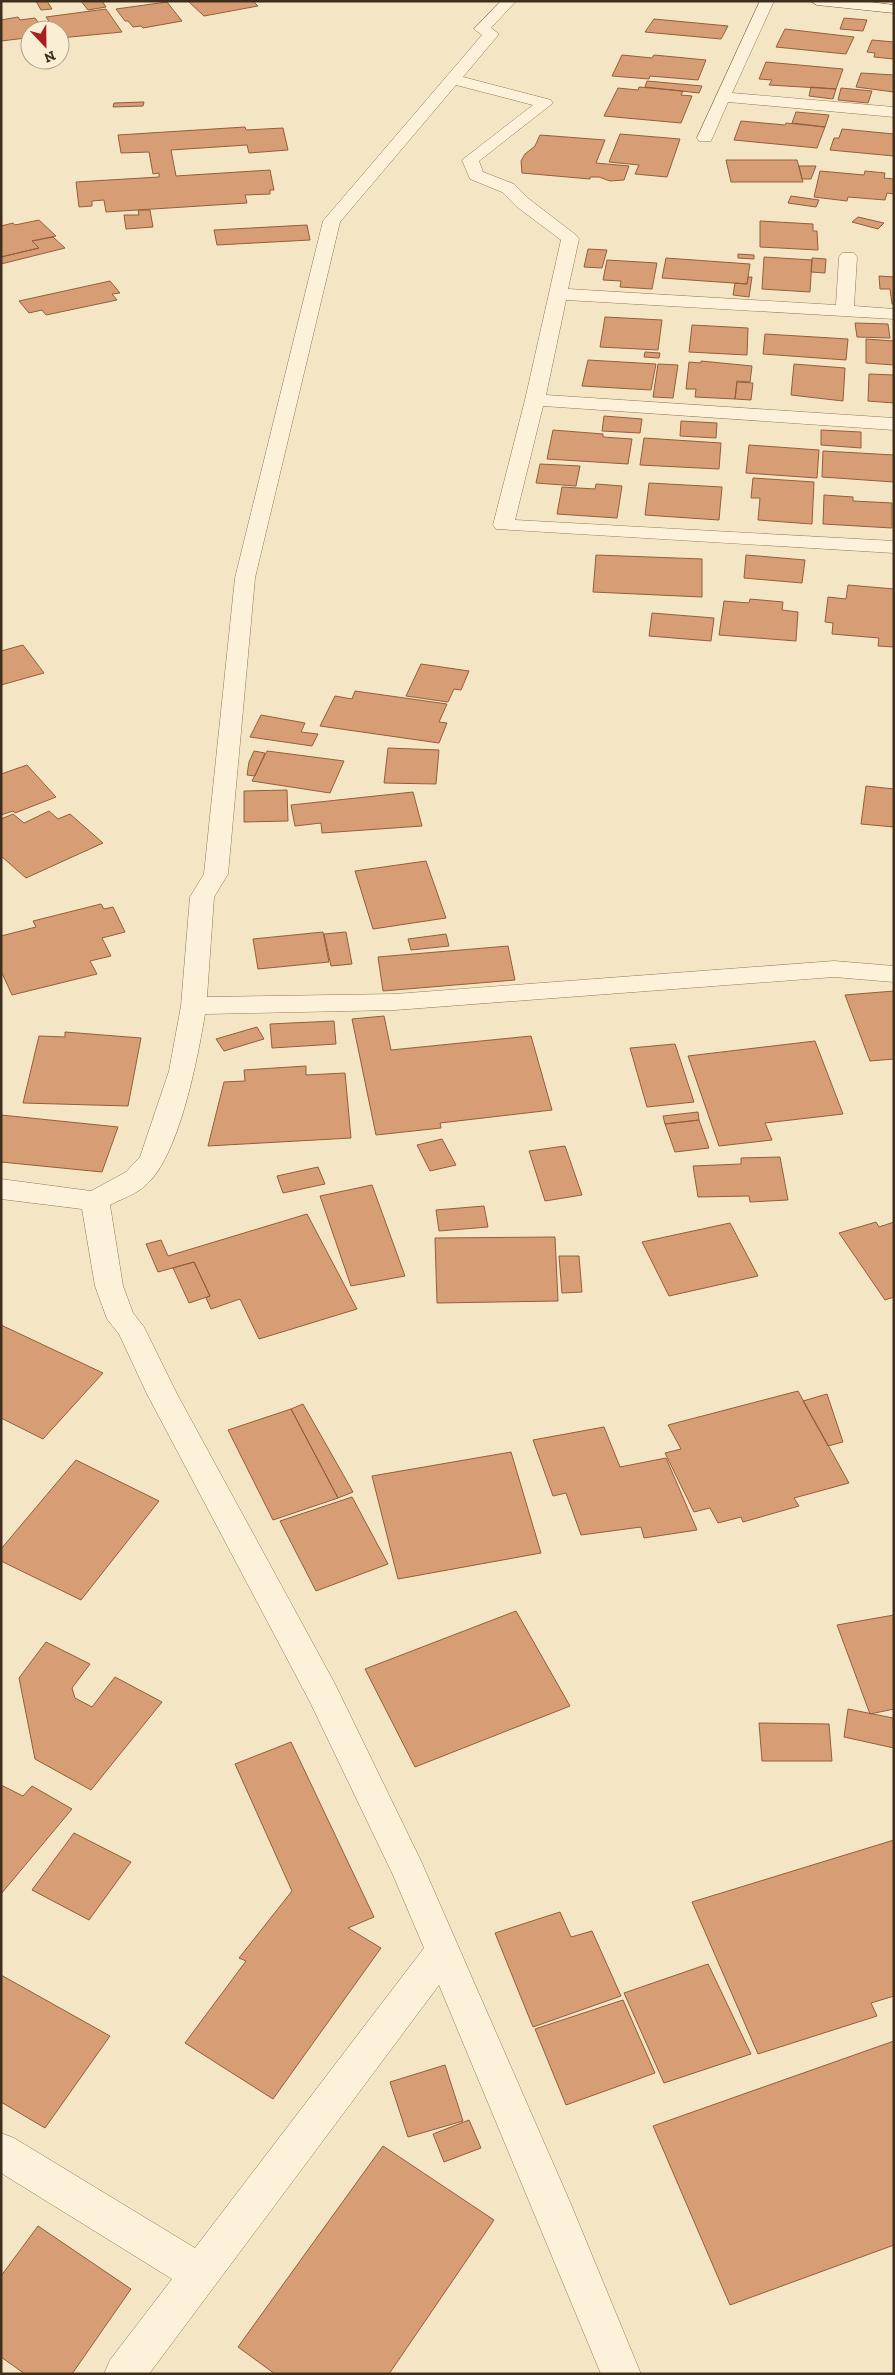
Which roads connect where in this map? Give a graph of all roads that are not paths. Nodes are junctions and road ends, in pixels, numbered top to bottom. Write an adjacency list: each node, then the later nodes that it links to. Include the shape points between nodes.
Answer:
1 (509, 1): 5 (street, via 482,29 491,34)
2 (767, 1): 6 (street)
3 (817, 1): 4 (street)
4 (894, 9)
5 (454, 78): 10 (street, via 545,103 470,160 476,175 508,188 570,239); 17 (street, via 332,221 245,578 216,874 202,897)
6 (722, 97): 7 (street); 8 (street)
7 (894, 112)
8 (705, 138)
9 (848, 258): 11 (street)
10 (558, 294): 11 (street); 13 (street)
11 (845, 311): 12 (street)
12 (894, 314)
13 (535, 400): 14 (street); 15 (street, via 502,524)
14 (894, 424)
15 (894, 547)
16 (894, 974): 17 (street, via 834,969 395,1002)
17 (194, 1006): 19 (street, via 182,1071 152,1161 136,1179)
18 (1, 1189): 19 (street)
19 (95, 1201): 20 (street, via 108,1286 121,1319 130,1327 162,1394 323,1694 409,1872)
20 (443, 1951): 22 (street); 24 (street)
21 (1, 2151): 22 (street)
22 (200, 2274): 23 (street)
23 (124, 2374)
24 (621, 2374)

